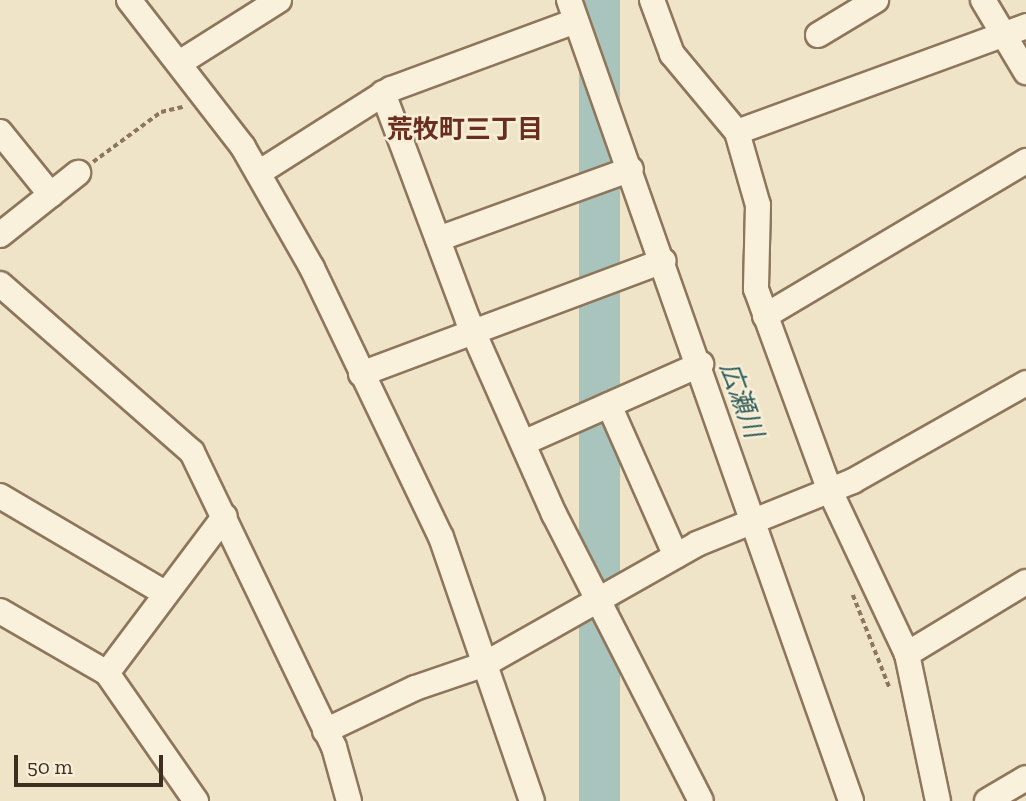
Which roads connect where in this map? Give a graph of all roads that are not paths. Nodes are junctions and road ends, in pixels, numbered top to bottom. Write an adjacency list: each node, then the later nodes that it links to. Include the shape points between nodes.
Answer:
1 (129, 0): 9 (street)
2 (279, 0): 9 (street)
3 (652, 0): 13 (street, via 675,59)
4 (876, 0): 8 (street)
5 (983, 0): 7 (street)
6 (572, 10): 11 (street); 15 (street)
7 (1015, 30): 10 (street); 13 (street)
8 (818, 35)
9 (181, 62): 16 (street)
10 (1026, 72)
11 (383, 93): 16 (street); 20 (street)
12 (0, 132): 18 (street)
13 (737, 132): 23 (street, via 758,205 755,286)
14 (1026, 161): 23 (street)
15 (631, 169): 20 (street); 21 (street)
16 (260, 172): 26 (street)
17 (78, 173): 18 (street)
18 (51, 195): 19 (street)
19 (0, 235)
20 (438, 239): 24 (street)
21 (664, 261): 24 (street); 25 (street)
22 (0, 284): 32 (street, via 184,442)
23 (765, 316): 30 (street)
24 (473, 332): 26 (street); 29 (street)
25 (701, 364): 28 (street); 33 (street)
26 (361, 374): 40 (street, via 441,537)
27 (1026, 383): 30 (street)
28 (608, 405): 29 (street); 34 (street)
29 (523, 443): 37 (street)
30 (830, 491): 33 (street); 39 (street)
31 (0, 496): 36 (street)
32 (225, 516): 36 (street); 42 (street)
33 (759, 519): 34 (street); 48 (street)
34 (676, 556): 37 (street)
35 (1026, 582): 39 (street)
36 (163, 593): 41 (street)
37 (595, 601): 40 (street); 47 (street)
38 (0, 611): 41 (street)
39 (907, 654): 49 (street)
40 (485, 664): 42 (street, via 415,688); 46 (street)
41 (107, 673): 44 (street)
42 (325, 731): 45 (street)
43 (1026, 778): 50 (street)
44 (196, 801)
45 (349, 801)
46 (532, 801)
47 (701, 801)
48 (851, 801)
49 (938, 801)
50 (987, 801)

